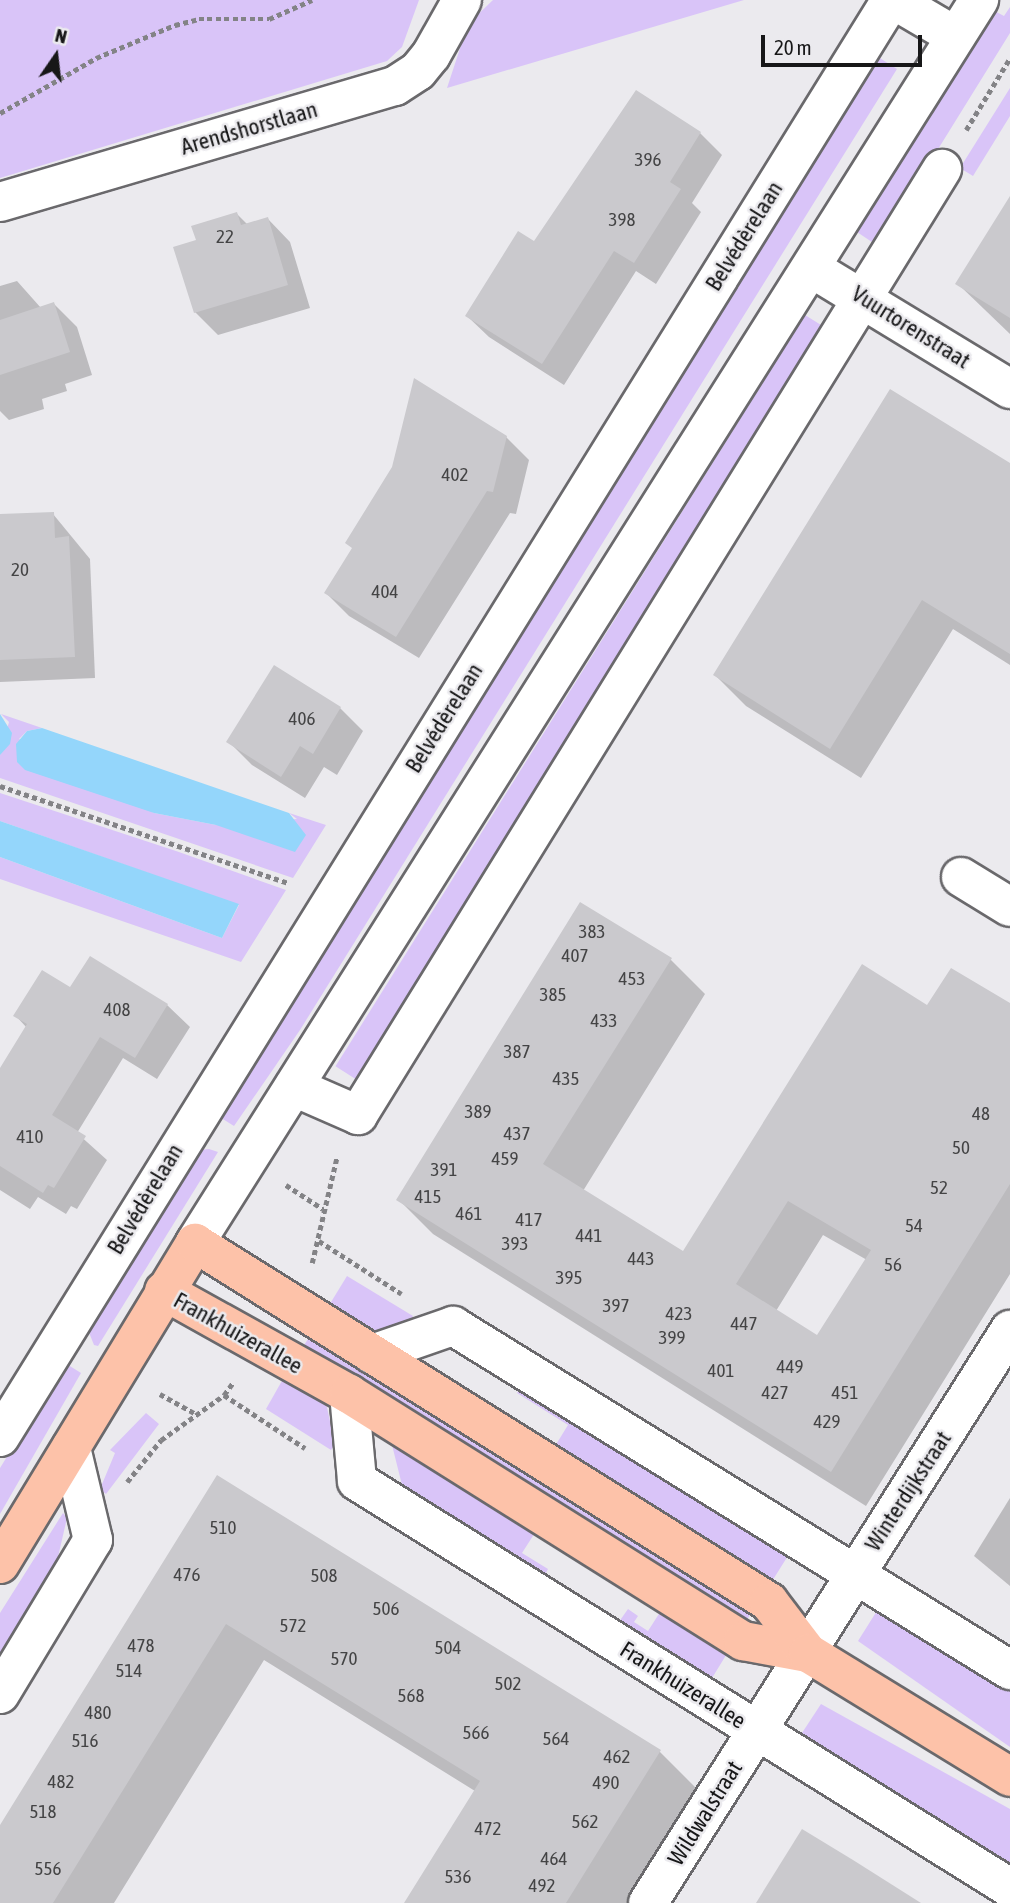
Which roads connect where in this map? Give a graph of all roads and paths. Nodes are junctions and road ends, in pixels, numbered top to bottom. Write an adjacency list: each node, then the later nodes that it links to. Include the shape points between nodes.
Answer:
1 (312, 0): 7 (path, via 269,19 199,19 175,25 96,58)
2 (892, 0): 5 (street); 15 (street, Belvédèrelaan)
3 (979, 0): 5 (street)
4 (456, 1): 9 (street, Arendshorstlaan, via 431,55 418,71 395,86)
5 (959, 18): 10 (street)
6 (1010, 58): 8 (path)
7 (0, 113)
8 (942, 169): 11 (street)
9 (0, 202)
10 (811, 268): 11 (street, Vuurtorenstraat); 17 (street)
11 (865, 298): 12 (street, Vuurtorenstraat); 17 (street, via 358,1115)
12 (1010, 389)
13 (0, 786): 15 (path, via 299,887)
14 (961, 877): 16 (street)
15 (328, 905): 26 (street, Belvédèrelaan)
16 (1010, 907)
17 (294, 1087): 19 (street)
18 (319, 1241): 21 (path)
19 (195, 1243): 20 (main road); 23 (main road, Frankhuizerallee)
20 (164, 1291): 24 (main road, Frankhuizerallee); 27 (main road)
21 (453, 1326): 23 (street); 30 (street)
22 (1010, 1330): 30 (street, Winterdijkstraat)
23 (372, 1354): 31 (main road, Frankhuizerallee, via 769,1602)
24 (349, 1394): 28 (street); 31 (main road, Frankhuizerallee, via 743,1641)
25 (224, 1395): 28 (path)
26 (0, 1437)
27 (71, 1448): 29 (main road); 33 (street, via 93,1540)
28 (357, 1481): 34 (street, Frankhuizerallee)
29 (0, 1564)
30 (854, 1575): 31 (street, Winterdijkstraat); 32 (street)
31 (808, 1653): 34 (street, Wildwalstraat); 35 (main road, Frankhuizerallee)
32 (1010, 1670)
33 (0, 1694)
34 (756, 1731): 36 (street, Frankhuizerallee); 37 (street, Wildwalstraat)
35 (1010, 1777)
36 (1010, 1888)
37 (648, 1903)

